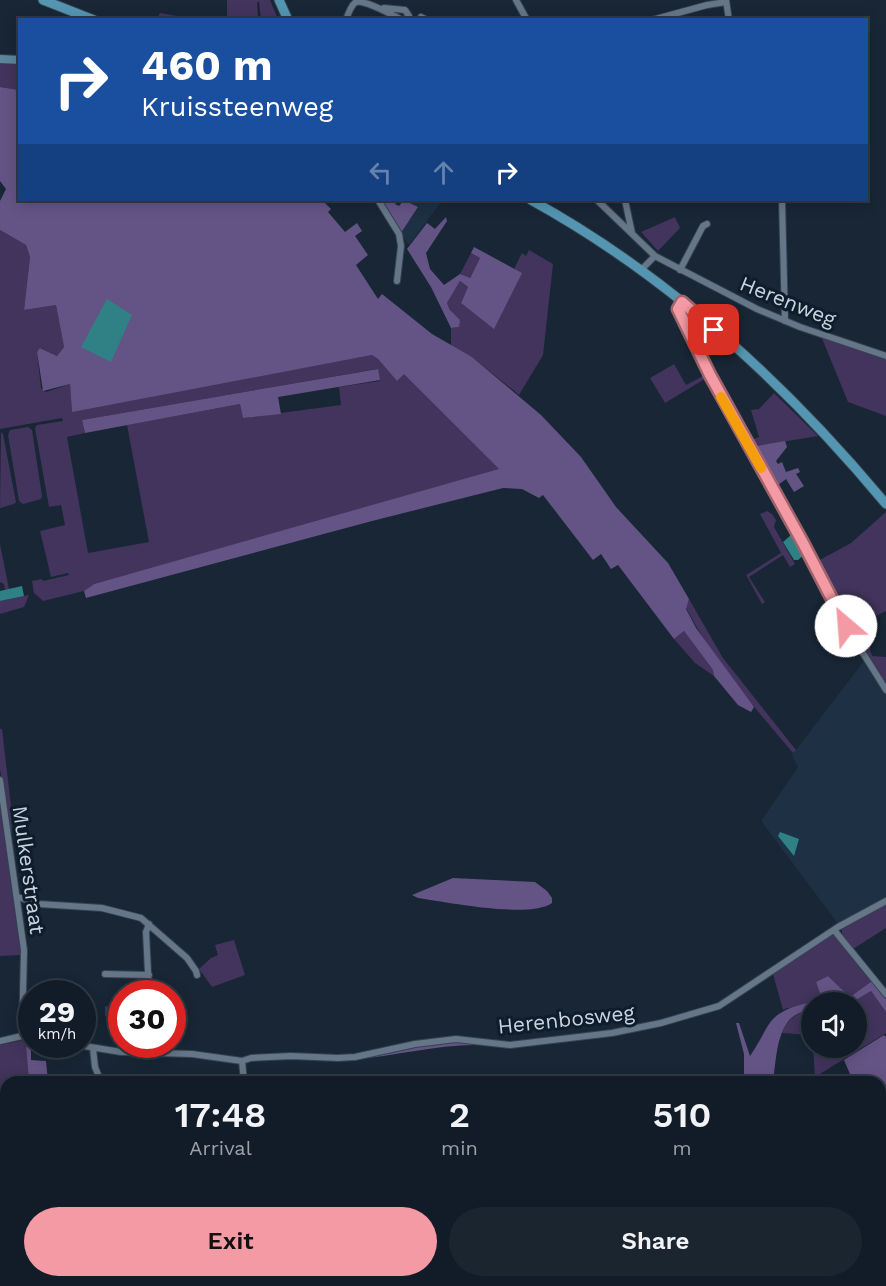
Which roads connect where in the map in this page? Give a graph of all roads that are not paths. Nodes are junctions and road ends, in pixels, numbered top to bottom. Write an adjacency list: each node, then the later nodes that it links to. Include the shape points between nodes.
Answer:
1 (43, 0): 6 (main road)
2 (277, 0): 7 (main road); 8 (main road)
3 (516, 0): 11 (street)
4 (726, 1): 5 (street); 13 (street)
5 (706, 3): 12 (street)
6 (89, 18)
7 (282, 18)
8 (287, 18)
9 (347, 18): 10 (street, via 357,1 405,10 409,16)
10 (406, 18)
11 (524, 18)
12 (658, 18)
13 (729, 18)
14 (0, 59): 15 (street)
15 (18, 60)
16 (379, 201): 26 (street, via 399,234)
17 (533, 201): 24 (main road)
18 (598, 201): 22 (street, Herenweg)
19 (625, 201): 22 (street)
20 (782, 201): 28 (street)
21 (707, 224): 25 (street)
22 (632, 234): 23 (street, Herenweg)
23 (655, 256): 24 (street); 25 (street, Herenweg)
24 (641, 270): 27 (main road)
25 (680, 270): 28 (street, Herenweg)
26 (397, 281)
27 (682, 302): 30 (main road, via 770,380); 31 (street, via 678,309 710,375 846,626)
28 (785, 321): 29 (street, Herenweg)
29 (886, 356)
30 (886, 504)
31 (886, 690)
32 (0, 780): 33 (street, Mulkerstraat)
33 (18, 897): 35 (street, via 39,904 119,911); 40 (street, Mulkerstraat)
34 (886, 901): 36 (street, Herenbosweg)
35 (149, 924): 38 (street); 39 (street, via 187,958)
36 (834, 930): 42 (street); 47 (street, Herenbosweg, via 729,1001 661,1023 510,1045 456,1039 355,1057 291,1056)
37 (105, 974): 38 (street)
38 (149, 975): 41 (street)
39 (197, 975)
40 (23, 980)
41 (149, 980)
42 (886, 994)
43 (18, 1037): 44 (street)
44 (0, 1041)
45 (186, 1054): 47 (street, Herenbosweg)
46 (94, 1058): 48 (street)
47 (242, 1061): 49 (street)
48 (99, 1076)
49 (243, 1076)

